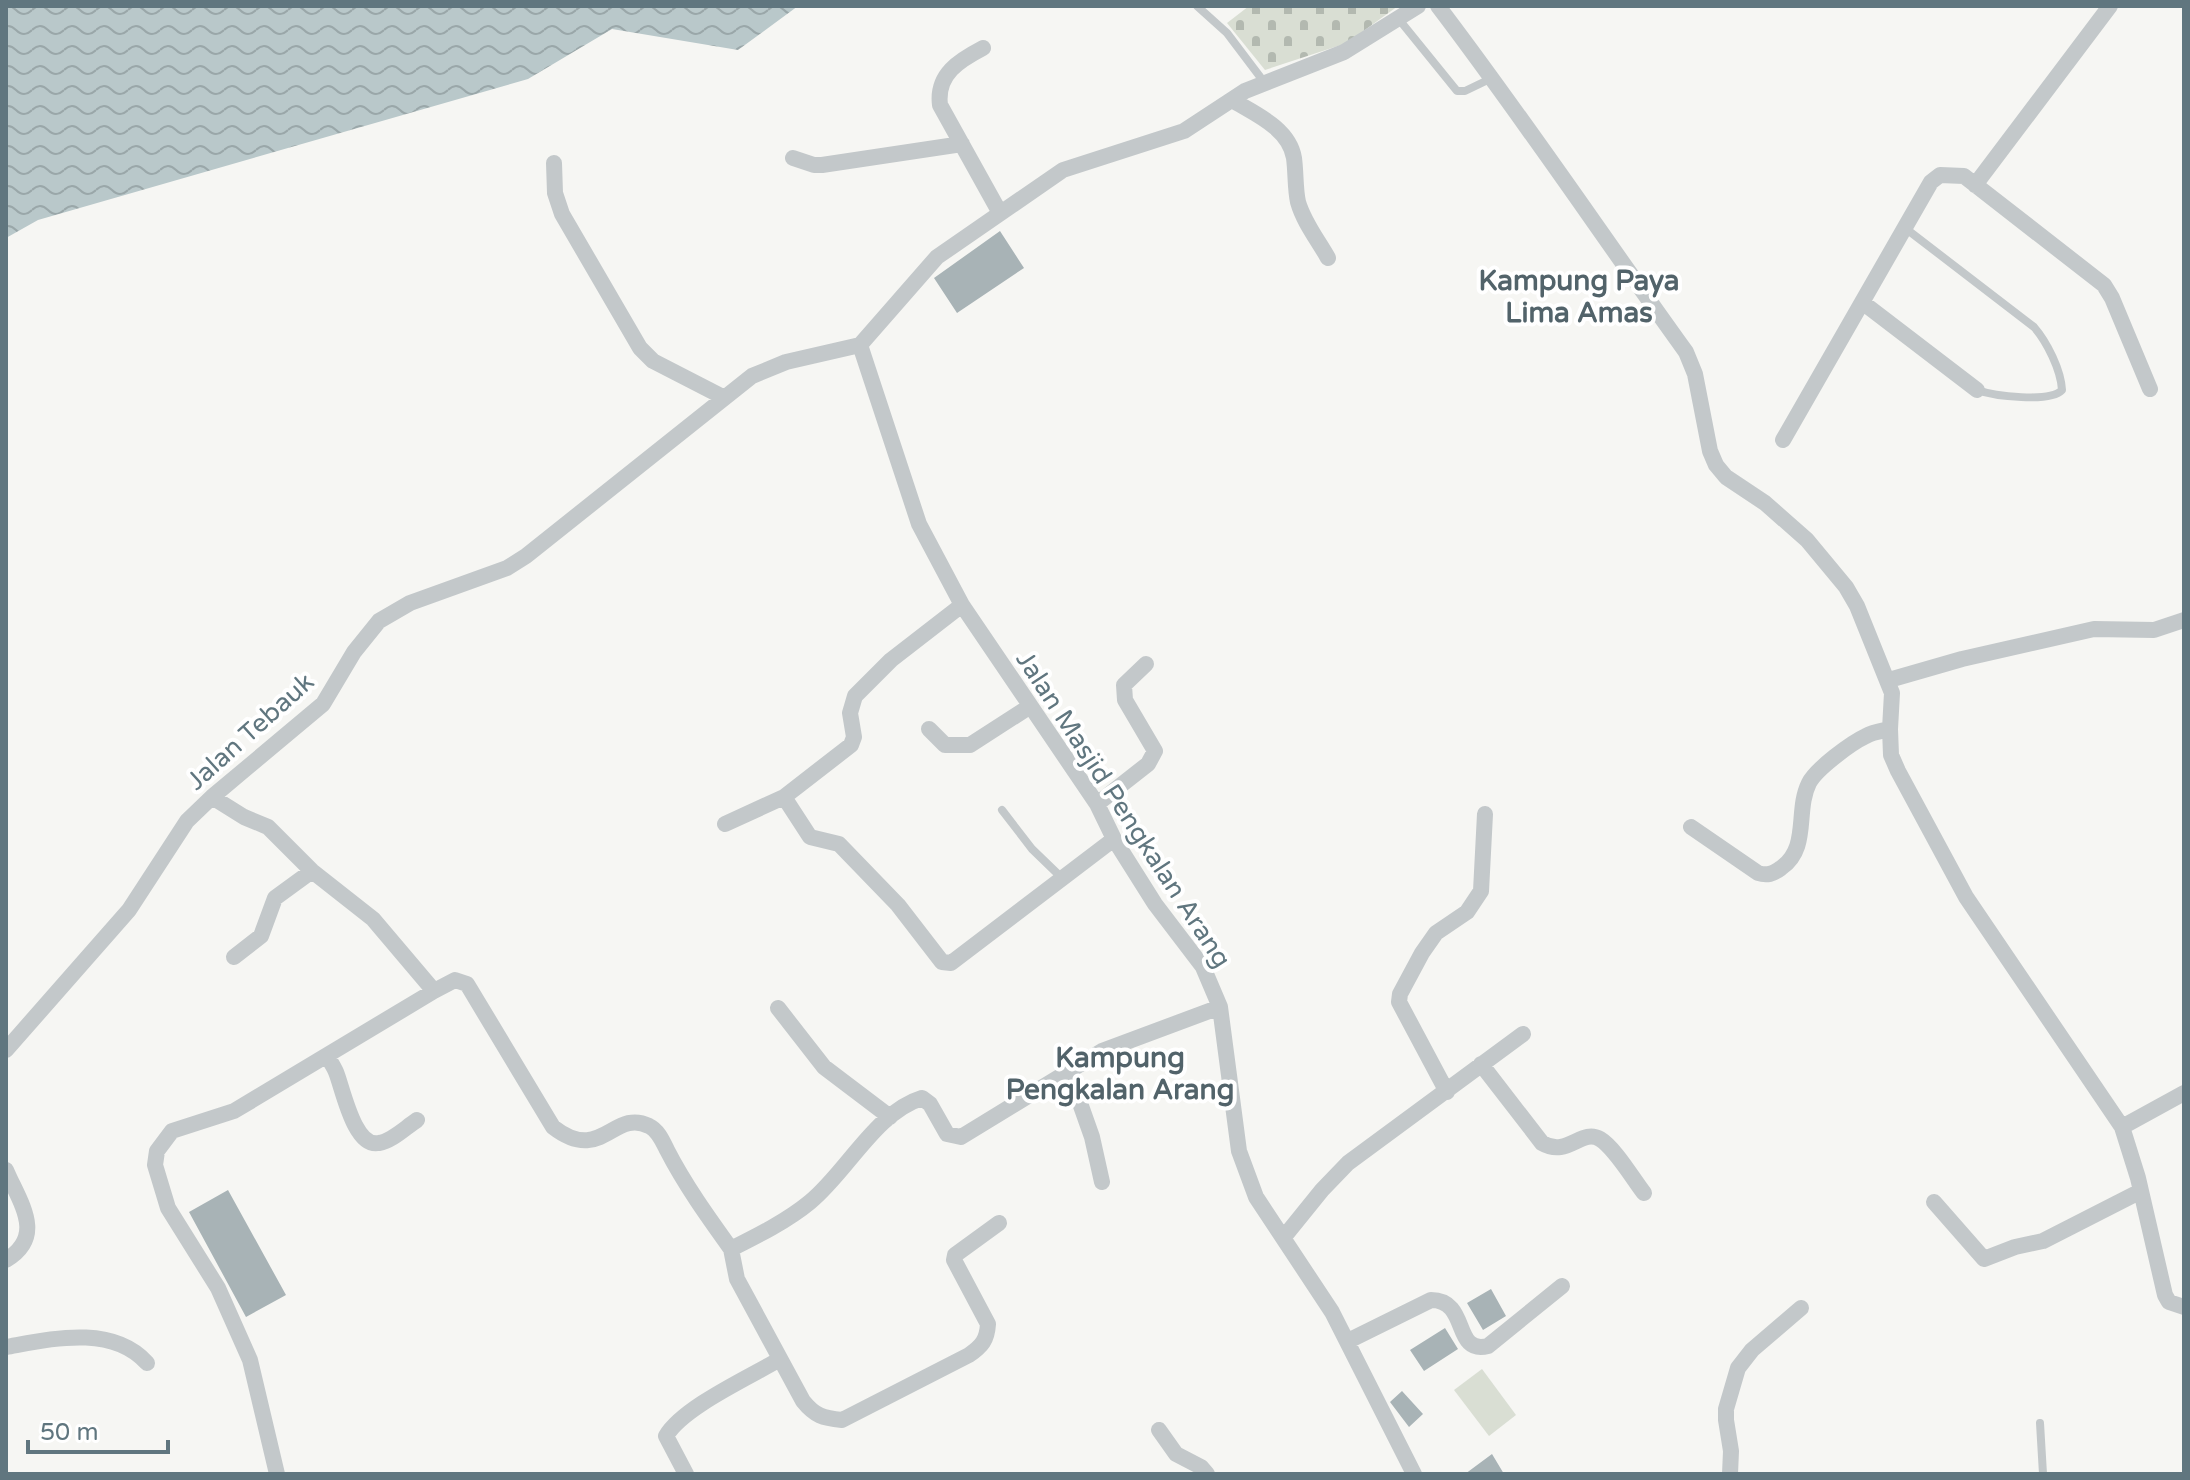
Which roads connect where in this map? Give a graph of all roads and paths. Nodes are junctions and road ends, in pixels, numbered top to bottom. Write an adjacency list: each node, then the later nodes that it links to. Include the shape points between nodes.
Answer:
1 (1197, 6): 8 (lane, via 1227,33)
2 (1418, 6): 5 (street)
3 (1438, 6): 7 (street)
4 (2110, 6): 13 (street)
5 (1397, 17): 7 (lane, via 1457,91); 8 (street, via 1344,52)
6 (983, 48): 10 (street, via 955,62 939,97)
7 (1493, 78): 26 (street, via 1686,352 1716,465 1821,555 1857,606)
8 (1264, 82): 9 (street)
9 (1232, 100): 14 (street, via 1184,131 1063,170); 16 (street, via 1272,124 1294,154 1301,209)
10 (962, 144): 11 (street, via 822,165); 14 (street)
11 (793, 158)
12 (554, 163): 21 (street, via 562,214 640,348 653,361)
13 (1975, 185): 15 (street, via 1964,176 1940,175); 19 (street, via 2104,285)
14 (1000, 213): 18 (street, via 937,257)
15 (1905, 228): 17 (street); 20 (lane, via 2034,327 2062,380 2062,390 2051,397)
16 (1328, 258)
17 (1862, 302): 20 (street); 22 (street)
18 (860, 345): 21 (street, Jalan Tebauk, via 786,362 752,376); 23 (street, Jalan Masjid Pengkalan Arang, via 919,524)
19 (2150, 389)
20 (1977, 390)
21 (723, 397): 30 (street, Jalan Tebauk, via 526,556 379,621 323,704)
22 (1783, 440)
23 (962, 605): 27 (street, Jalan Masjid Pengkalan Arang); 31 (street, via 891,660 855,696 851,745)
24 (2184, 620): 26 (street, via 2154,630 2094,629)
25 (1146, 664): 32 (street, via 1124,685 1125,700 1155,751 1148,764)
26 (1889, 680): 29 (street)
27 (1029, 707): 28 (street, via 970,745 945,745); 32 (street, Jalan Masjid Pengkalan Arang)
28 (929, 729)
29 (1890, 729): 36 (street, via 1860,739 1815,773 1805,794 1796,850 1775,872 1758,873); 53 (street, via 1898,771 1966,897)
30 (212, 797): 38 (street, via 268,827); 45 (street, Jalan Tebauk, via 187,821 129,910)
31 (784, 797): 35 (street); 39 (street, via 810,837 839,844 898,905 942,962 951,963)
32 (1097, 804): 37 (street, Jalan Masjid Pengkalan Arang)
33 (1002, 810): 39 (lane)
34 (1485, 814): 49 (street, via 1481,891 1467,912 1436,933 1400,994 1399,1002)
35 (725, 824)
36 (1691, 827)
37 (1114, 839): 39 (street); 42 (street, Jalan Masjid Pengkalan Arang, via 1203,967)
38 (312, 871): 40 (street, via 275,898 261,936); 41 (street, via 373,919)
39 (1062, 878)
40 (234, 957)
41 (434, 991): 46 (street); 61 (street, via 455,980 467,984 553,1127 569,1139 584,1143 633,1122 650,1126)
42 (1220, 1007): 48 (street, via 1102,1051); 60 (street, Jalan Masjid Pengkalan Arang, via 1239,1151 1256,1197)
43 (778, 1008): 51 (street, via 824,1067)
44 (1523, 1034): 47 (street)
45 (6, 1050)
46 (327, 1056): 52 (street, via 342,1097 369,1143 392,1138); 72 (street, via 234,1111 172,1131 157,1151 155,1165 168,1208 218,1288 250,1360)
47 (1481, 1064): 49 (street); 57 (street, via 1542,1143 1552,1149 1588,1136 1599,1138)
48 (1069, 1072): 51 (street, via 961,1137 947,1134 922,1098); 55 (street)
49 (1447, 1092): 60 (street, via 1348,1163)
50 (2184, 1093): 53 (street)
51 (890, 1117): 61 (street, via 811,1202)
52 (417, 1120)
53 (2122, 1127): 56 (street)
54 (6, 1170): 62 (street, via 29,1235)
55 (1102, 1182)
56 (2141, 1191): 58 (street, via 2043,1241 1984,1259); 64 (street, via 2165,1295)
57 (1644, 1193)
58 (1934, 1202)
59 (999, 1223): 68 (street, via 955,1255 988,1324 982,1346 969,1355 842,1420 812,1413)
60 (1284, 1237): 66 (street, Jalan Masjid Pengkalan Arang)
61 (731, 1249): 68 (street, via 737,1279)
62 (6, 1260)
63 (1562, 1286): 66 (street, via 1481,1348 1468,1341 1450,1305 1442,1300 1431,1300)
64 (2184, 1307)
65 (1801, 1308): 76 (street, via 1738,1368 1726,1409)
66 (1348, 1341): 75 (street, Jalan Masjid Pengkalan Arang)
67 (6, 1347): 69 (street, via 79,1337 125,1345)
68 (780, 1359): 73 (street, via 672,1426 666,1436)
69 (147, 1363)
70 (2040, 1423): 77 (lane)
71 (1159, 1430): 74 (street, via 1176,1454)
72 (277, 1474)
73 (686, 1474)
74 (1207, 1474)
75 (1414, 1474)
76 (1730, 1474)
77 (2043, 1474)

